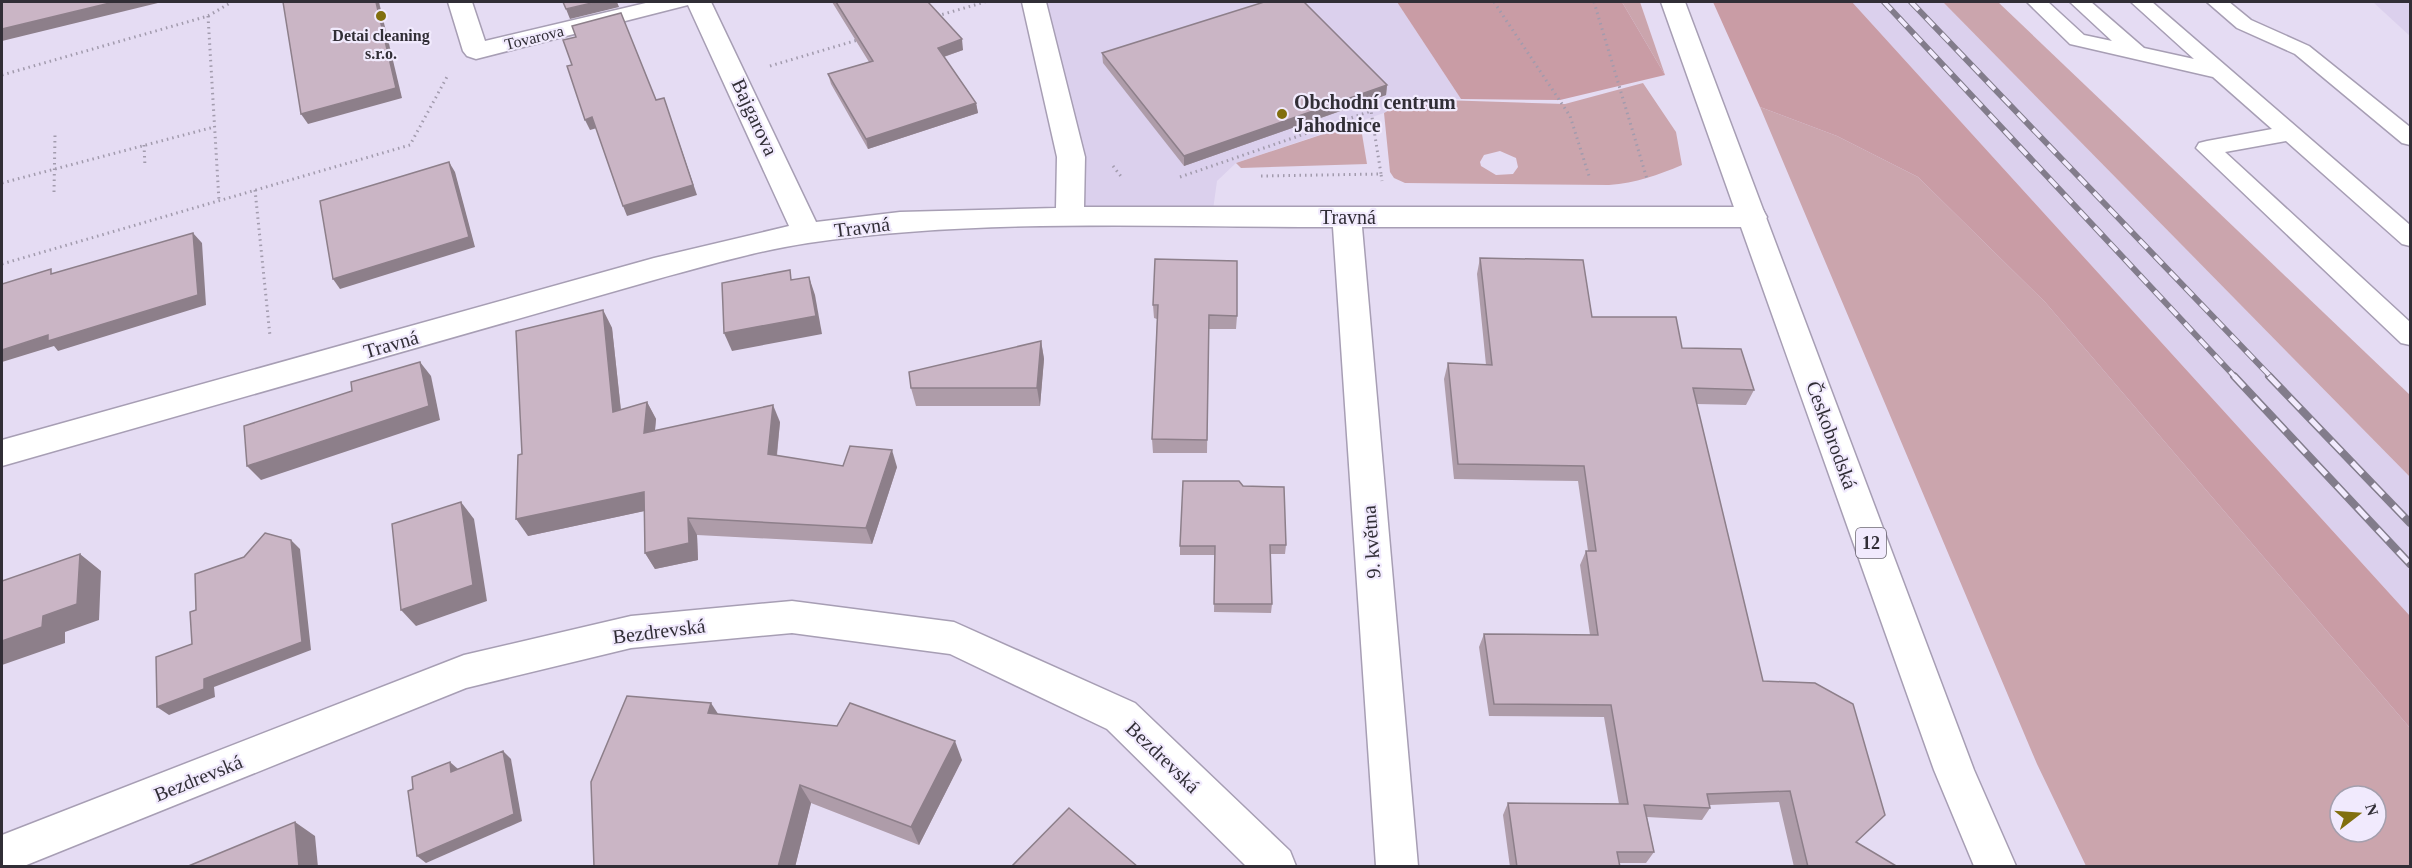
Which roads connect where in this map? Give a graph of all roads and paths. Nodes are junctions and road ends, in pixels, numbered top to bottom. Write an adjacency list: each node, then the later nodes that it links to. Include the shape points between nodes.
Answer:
1 (232, 2): 14 (path)
2 (460, 2): 17 (street, Tovarova)
3 (678, 2): 17 (street, Tovarova)
4 (699, 2): 21 (street, Bajgarova)
5 (985, 2): 15 (path)
6 (1034, 2): 36 (street, via 1071,157)
7 (1494, 2): 31 (path, via 1570,116)
8 (1594, 2): 38 (path)
9 (1673, 2): 39 (street, Českobrodská / 12)
10 (2037, 2): 18 (lane, via 2077,40)
11 (2080, 2): 18 (lane)
12 (2140, 2): 19 (lane)
13 (2217, 2): 25 (lane, via 2244,24 2302,50)
14 (208, 16): 20 (path); 22 (path)
15 (928, 19)
16 (872, 36): 21 (path)
17 (477, 51): 33 (path, via 445,78 410,145)
18 (2138, 54): 19 (lane)
19 (2221, 72): 23 (lane)
20 (2, 75)
21 (736, 77): 40 (street, Bajgarova)
22 (214, 127): 26 (path); 35 (path)
23 (2290, 133): 41 (lane); 43 (lane, via 2207,148)
24 (55, 135): 28 (path)
25 (2410, 138)
26 (144, 145): 27 (path); 28 (path)
27 (145, 167)
28 (53, 169): 32 (path); 34 (path)
29 (1381, 174): 30 (path, via 1371,111)
30 (1176, 179)
31 (1590, 181)
32 (2, 183)
33 (255, 190): 35 (path); 44 (path)
34 (54, 192)
35 (219, 201): 42 (path)
36 (1070, 217): 37 (street, Travná); 40 (street, Travná, via 900,222)
37 (1347, 217): 38 (street, Travná); 47 (street, 9. května)
38 (1659, 217): 39 (street, Travná)
39 (1753, 217): 49 (street, Českobrodská / 12, via 1954,770)
40 (807, 233): 44 (street, Travná, via 654,269)
41 (2410, 238)
42 (2, 264)
43 (2410, 336)
44 (274, 378): 45 (street, Travná)
45 (2, 453)
46 (2, 855): 48 (street, Bezdrevská, via 464,672 631,632 792,617 954,638 1121,716)
47 (1390, 859)
48 (1275, 867)
49 (1995, 867)

